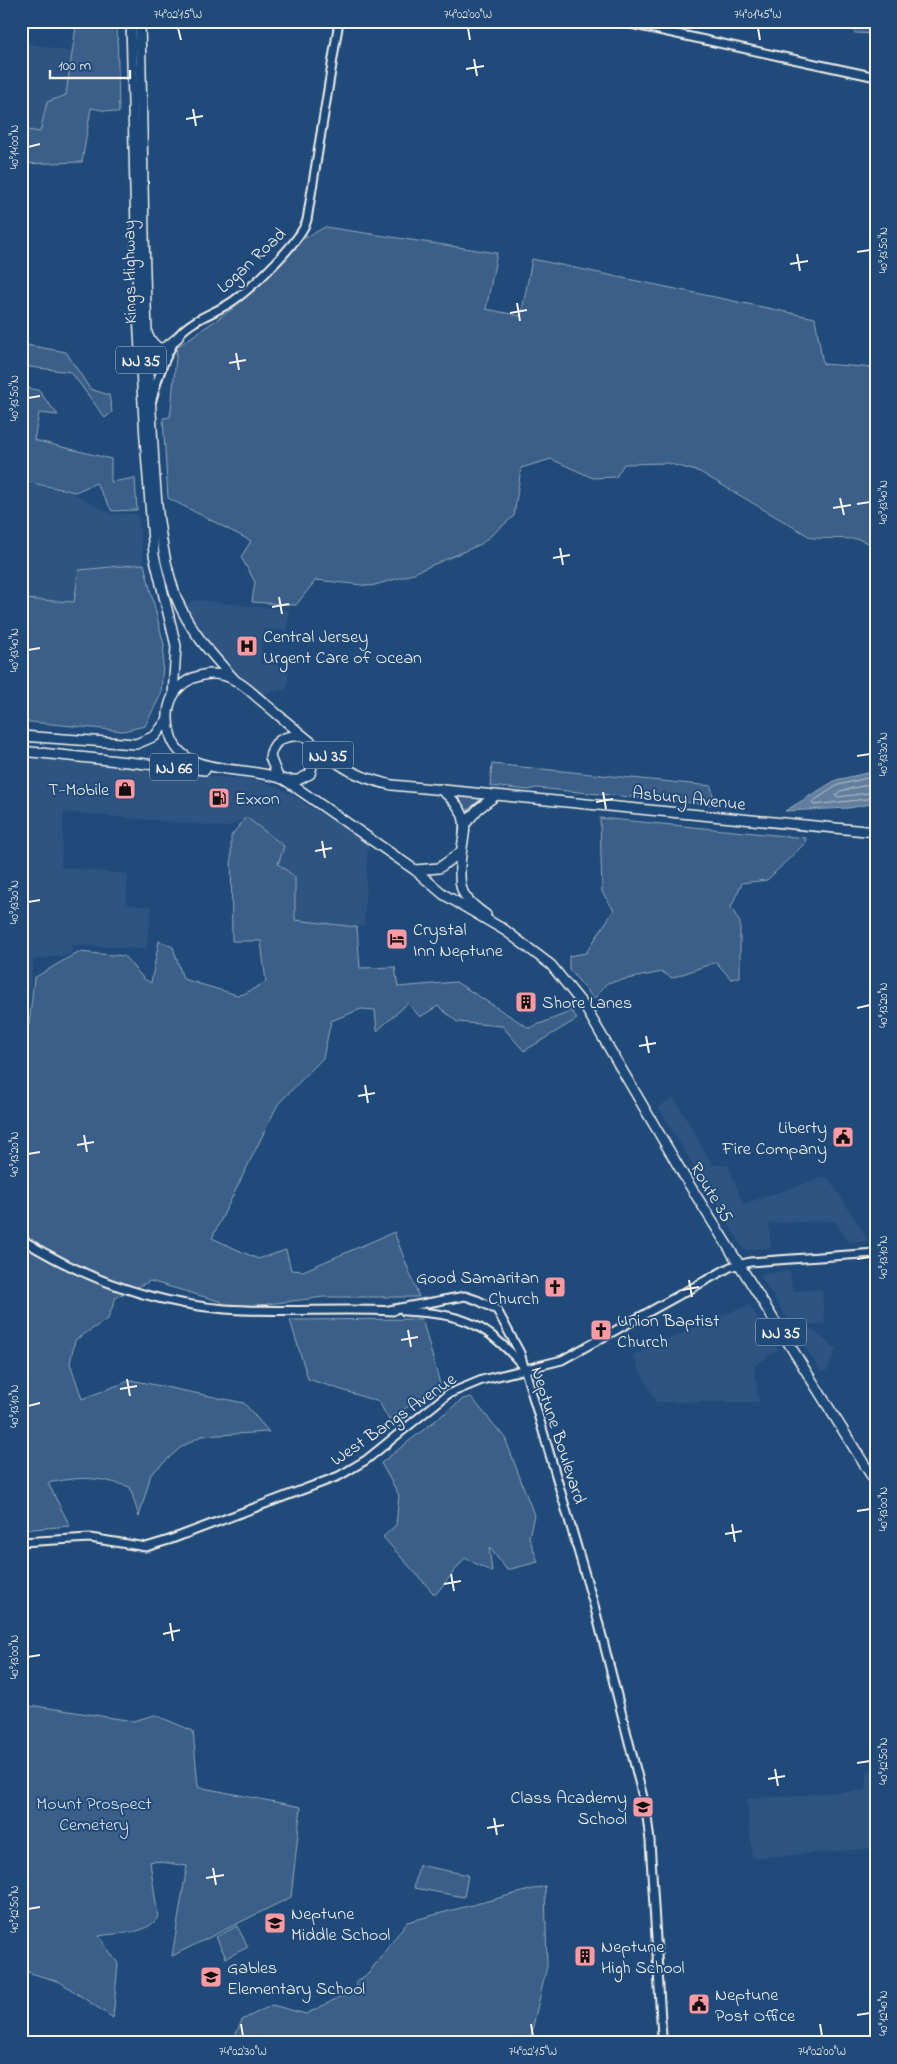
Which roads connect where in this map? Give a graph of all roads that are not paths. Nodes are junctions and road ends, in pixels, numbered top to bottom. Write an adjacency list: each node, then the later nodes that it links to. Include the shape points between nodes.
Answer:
1 (131, 21): 10 (main road, Kings Highway / NJ 35, via 138,306 145,439 154,555 176,646)
2 (140, 21): 6 (main road, Kings Highway / NJ 35)
3 (339, 21): 7 (street, Logan Road, via 303,230 296,242 235,299 194,323)
4 (617, 21): 5 (street)
5 (876, 77)
6 (146, 332): 7 (main road, via 154,345 160,348); 8 (main road, Kings Highway / NJ 35)
7 (178, 337): 8 (street, Logan Road)
8 (151, 405): 9 (main road, Kings Highway / NJ 35, via 158,521 168,571 180,606 192,628 205,648)
9 (235, 680): 10 (main road, via 204,674 186,683); 13 (main road, NJ 35)
10 (174, 695): 11 (main road, NJ 35)
11 (167, 720): 12 (main road, NJ 66, via 154,736 136,744); 16 (main road, NJ 35, via 174,744 190,760)
12 (21, 736)
13 (303, 736): 14 (main road, NJ 35); 16 (main road, via 288,736 275,744 270,757)
14 (311, 743): 16 (main road, via 314,759 310,774 298,780); 17 (main road, NJ 35, via 342,766 371,780)
15 (21, 751): 19 (main road, NJ 66, via 262,777)
16 (281, 778): 19 (main road, NJ 35)
17 (440, 789): 18 (main road, Asbury Avenue); 20 (main road, via 457,804)
18 (495, 796): 20 (main road); 21 (main road, Asbury Avenue)
19 (321, 805): 23 (main road, NJ 35)
20 (466, 824): 22 (main road, NJ 35)
21 (876, 832)
22 (461, 852): 23 (main road, via 439,868); 24 (main road, NJ 35, via 460,885 465,896)
23 (415, 870): 24 (main road, NJ 35, via 449,898)
24 (506, 931): 27 (main road, Route 35 / NJ 35, via 540,956 575,993)
25 (21, 1240): 28 (street, Neptune Boulevard, via 101,1280 205,1307)
26 (876, 1253): 27 (street)
27 (738, 1264): 29 (street, West Bangs Avenue, via 562,1360); 30 (main road, Route 35 / NJ 35)
28 (389, 1310): 29 (street, Neptune Boulevard, via 439,1314 479,1326 502,1342); 29 (street, via 465,1296 496,1310)
29 (527, 1370): 31 (street, West Bangs Avenue, via 473,1383 448,1394 366,1460 339,1476 169,1540 146,1547 90,1538); 32 (street, Neptune Boulevard, via 594,1605 646,1809)
30 (876, 1483)
31 (21, 1542)
32 (662, 2036): 33 (street); 34 (street)
33 (657, 2043)
34 (667, 2043)

